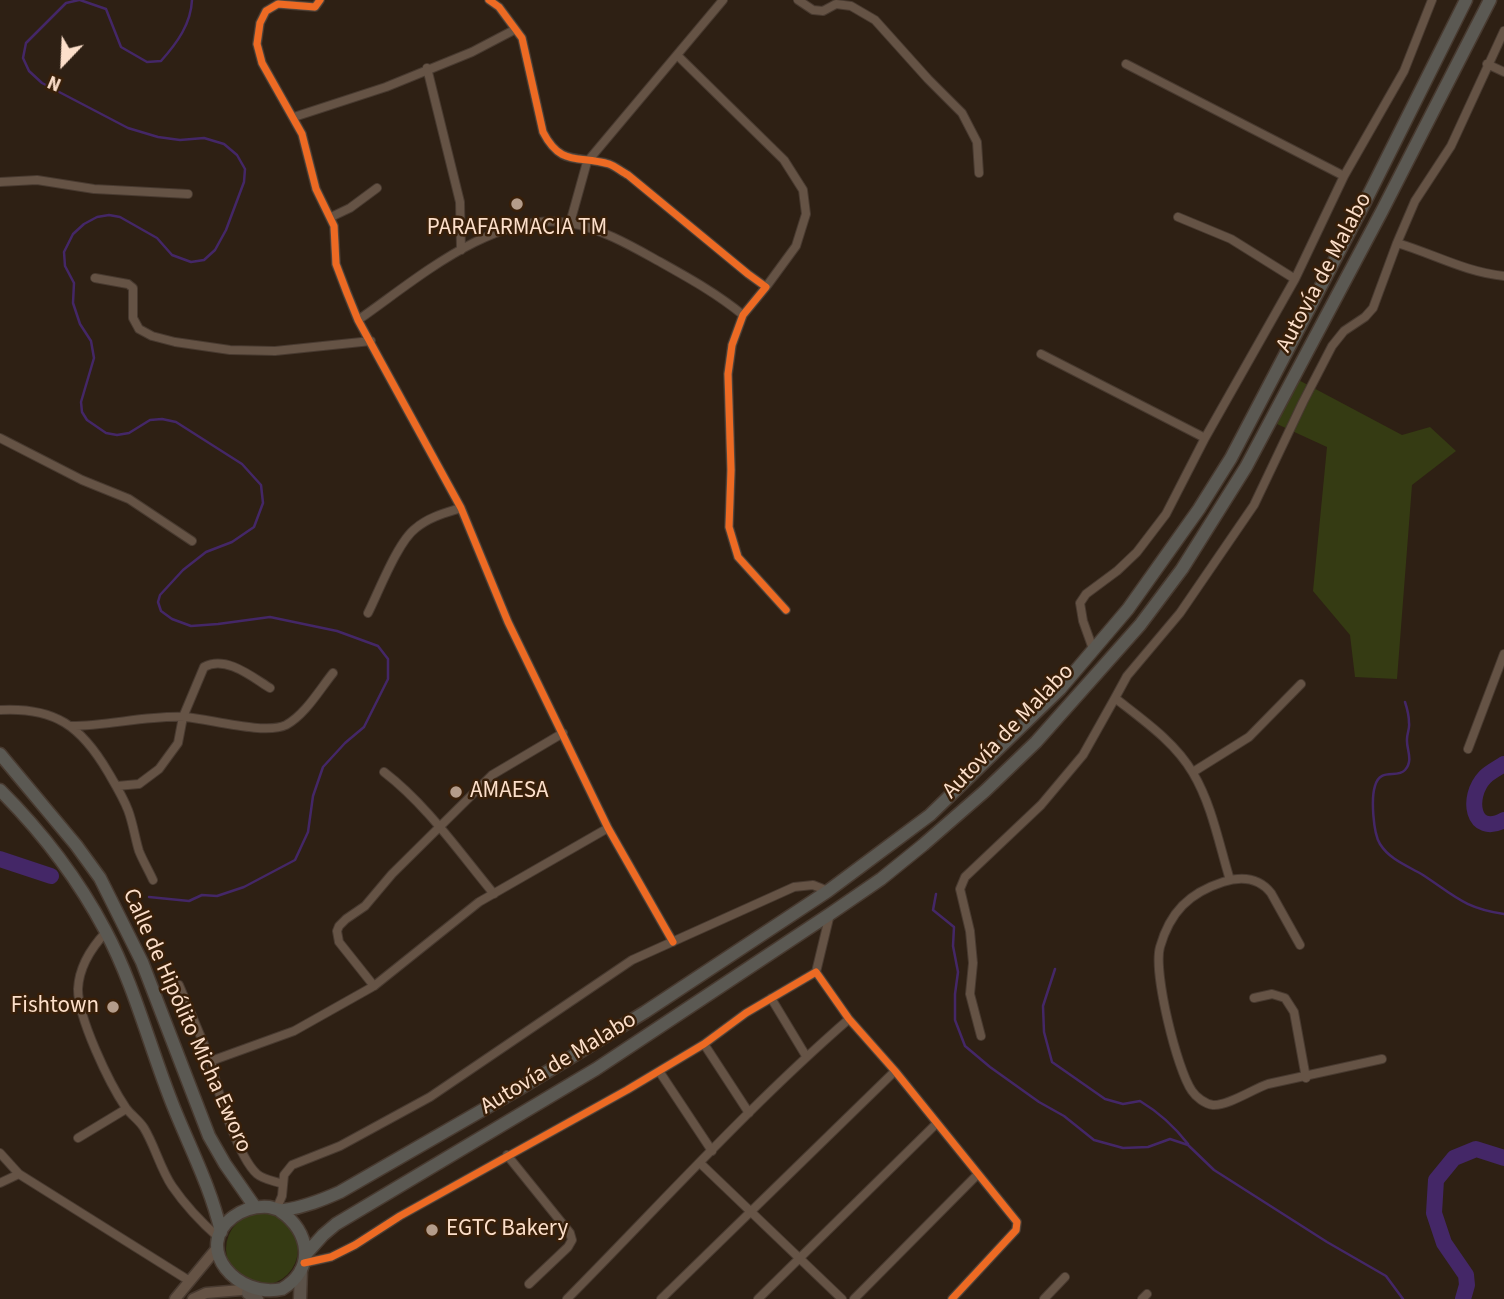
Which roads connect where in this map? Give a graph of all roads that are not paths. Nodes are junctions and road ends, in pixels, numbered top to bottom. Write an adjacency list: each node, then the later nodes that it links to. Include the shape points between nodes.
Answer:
1 (320, 0): 15 (street, via 314,7 278,4 266,11 260,23 257,44 262,63)
2 (489, 0): 8 (street)
3 (723, 0): 10 (street)
4 (797, 0): 17 (street, via 813,10 836,4 851,6 876,20 962,113 977,142)
5 (1432, 0): 18 (street, via 1404,71)
6 (1466, 0): 41 (main road, Autovía de Malabo, via 1231,458 1128,609)
7 (1490, 0): 63 (main road, Autovía de Malabo, via 1246,467 1182,569 1140,625 1036,742 923,845)
8 (514, 30): 13 (street); 16 (street, via 522,38 550,146)
9 (1504, 31): 12 (street)
10 (678, 56): 16 (street); 30 (street, via 784,160 803,190 806,214 796,246)
11 (1126, 64): 18 (street)
12 (1487, 64): 14 (street); 25 (street, via 1451,146 1415,201)
13 (428, 68): 15 (street); 26 (street, via 460,202)
14 (1504, 72)
15 (294, 117): 22 (street, via 316,189)
16 (587, 162): 24 (street); 30 (street, via 610,164 628,175)
17 (979, 173)
18 (1344, 176): 29 (street)
19 (0, 183): 21 (street, via 37,180 94,189)
20 (377, 188): 22 (street)
21 (188, 194)
22 (331, 217): 32 (street, via 336,264)
23 (1178, 217): 29 (street, via 1231,239)
24 (570, 223): 26 (street, via 530,223 497,232); 31 (street, via 597,230 644,253 720,296)
25 (1397, 243): 27 (street, via 1459,267); 46 (street, via 1373,308 1332,346 1254,505)
26 (461, 250): 32 (street)
27 (1504, 276)
28 (95, 278): 33 (street, via 128,284 133,288 133,318 139,329 175,342 275,351)
29 (1295, 279): 36 (street)
30 (766, 287): 31 (street)
31 (743, 315): 39 (street, via 728,374 729,527 738,557)
32 (358, 320): 33 (street)
33 (371, 341): 37 (street)
34 (1041, 354): 36 (street)
35 (0, 438): 38 (street, via 129,499)
36 (1205, 438): 41 (street, via 1166,514 1117,571 1080,603)
37 (461, 508): 40 (street, via 432,517 405,539); 50 (street, via 508,622)
38 (192, 541)
39 (786, 610)
40 (368, 613)
41 (1093, 649): 61 (main road, Autovía de Malabo, via 1060,689 930,815)
42 (1504, 653): 51 (street)
43 (333, 673): 48 (street, via 300,714 279,727)
44 (1301, 684): 54 (street, via 1249,737)
45 (270, 688): 48 (street, via 225,663 212,663 204,667)
46 (1115, 698): 54 (street, via 1154,729); 73 (street, via 1083,755 1041,805 965,877 960,888 970,931 970,994)
47 (0, 709): 49 (street, via 31,710)
48 (183, 717): 49 (street); 55 (street, via 178,743 159,769 139,784)
49 (71, 726): 55 (street, via 96,749)
50 (563, 733): 57 (street, via 492,775); 58 (street)
51 (1468, 749)
52 (0, 754): 93 (main road, Calle de Hipólito Micha Eworo, via 100,878 142,962 209,1136)
53 (384, 772): 57 (street)
54 (1193, 772): 60 (street, via 1206,799)
55 (117, 786): 59 (street)
56 (0, 790): 64 (main road, Calle de Hipólito Micha Eworo, via 65,866)
57 (439, 828): 62 (street); 69 (street, via 337,930 339,942)
58 (608, 828): 62 (street); 65 (street)
59 (153, 880)
60 (1230, 880): 66 (street, via 1250,879 1265,885); 80 (street, via 1190,897 1171,919 1159,950 1158,976 1182,1071 1193,1094 1213,1105 1268,1084)
61 (828, 891): 65 (street, via 813,885 794,887); 94 (main road, Autovía de Malabo, via 519,1089 340,1192 316,1203)
62 (494, 894): 69 (street)
63 (830, 914): 67 (street); 98 (main road, Autovía de Malabo, via 596,1069 337,1224)
64 (106, 932): 81 (street, via 92,948 78,989 99,1058); 96 (main road, Calle de Hipólito Micha Eworo, via 209,1189)
65 (673, 942): 92 (street, via 621,966 430,1097 340,1146 292,1165)
66 (1300, 946)
67 (816, 972): 70 (street); 72 (street)
68 (179, 985): 77 (street)
69 (374, 986): 77 (street, via 294,1031)
70 (771, 998): 74 (street); 75 (street)
71 (1254, 998): 80 (street, via 1272,994 1285,998 1294,1012)
72 (849, 1019): 75 (street); 79 (street)
73 (981, 1036)
74 (704, 1044): 78 (street); 82 (street)
75 (806, 1056): 82 (street)
76 (1381, 1059): 80 (street)
77 (211, 1061): 92 (street, via 222,1102 249,1162 258,1175)
78 (659, 1071): 85 (street); 87 (street)
79 (895, 1071): 83 (street); 95 (street)
80 (1306, 1078)
81 (127, 1108): 84 (street); 96 (street, via 155,1146 172,1186)
82 (749, 1113): 85 (street)
83 (937, 1123): 90 (street); 97 (street)
84 (78, 1138)
85 (712, 1151): 88 (street)
86 (0, 1153): 89 (street)
87 (507, 1155): 98 (street, via 355,1245); 101 (street, via 572,1240)
88 (700, 1163): 95 (street); 107 (street)
89 (19, 1174): 91 (street); 100 (street)
90 (977, 1175): 103 (street, via 1018,1227); 111 (street)
91 (0, 1183)
92 (283, 1184): 94 (street)
93 (255, 1207): 94 (main road); 96 (main road, via 229,1220)
94 (278, 1210): 98 (main road, via 300,1229)
95 (749, 1211): 97 (street); 108 (street)
96 (219, 1239): 100 (street); 102 (main road, via 218,1260 223,1272)
97 (799, 1258): 109 (street); 110 (street)
98 (303, 1263): 102 (main road, via 292,1283 279,1291); 106 (main road)
99 (1065, 1276): 112 (street)
100 (188, 1280): 104 (street)
101 (529, 1284)
102 (248, 1294): 105 (street, via 206,1293)
103 (957, 1297)
104 (175, 1299)
105 (193, 1299)
106 (300, 1299)
107 (567, 1299)
108 (661, 1299)
109 (758, 1299)
110 (842, 1299)
111 (854, 1299)
112 (1044, 1299)

